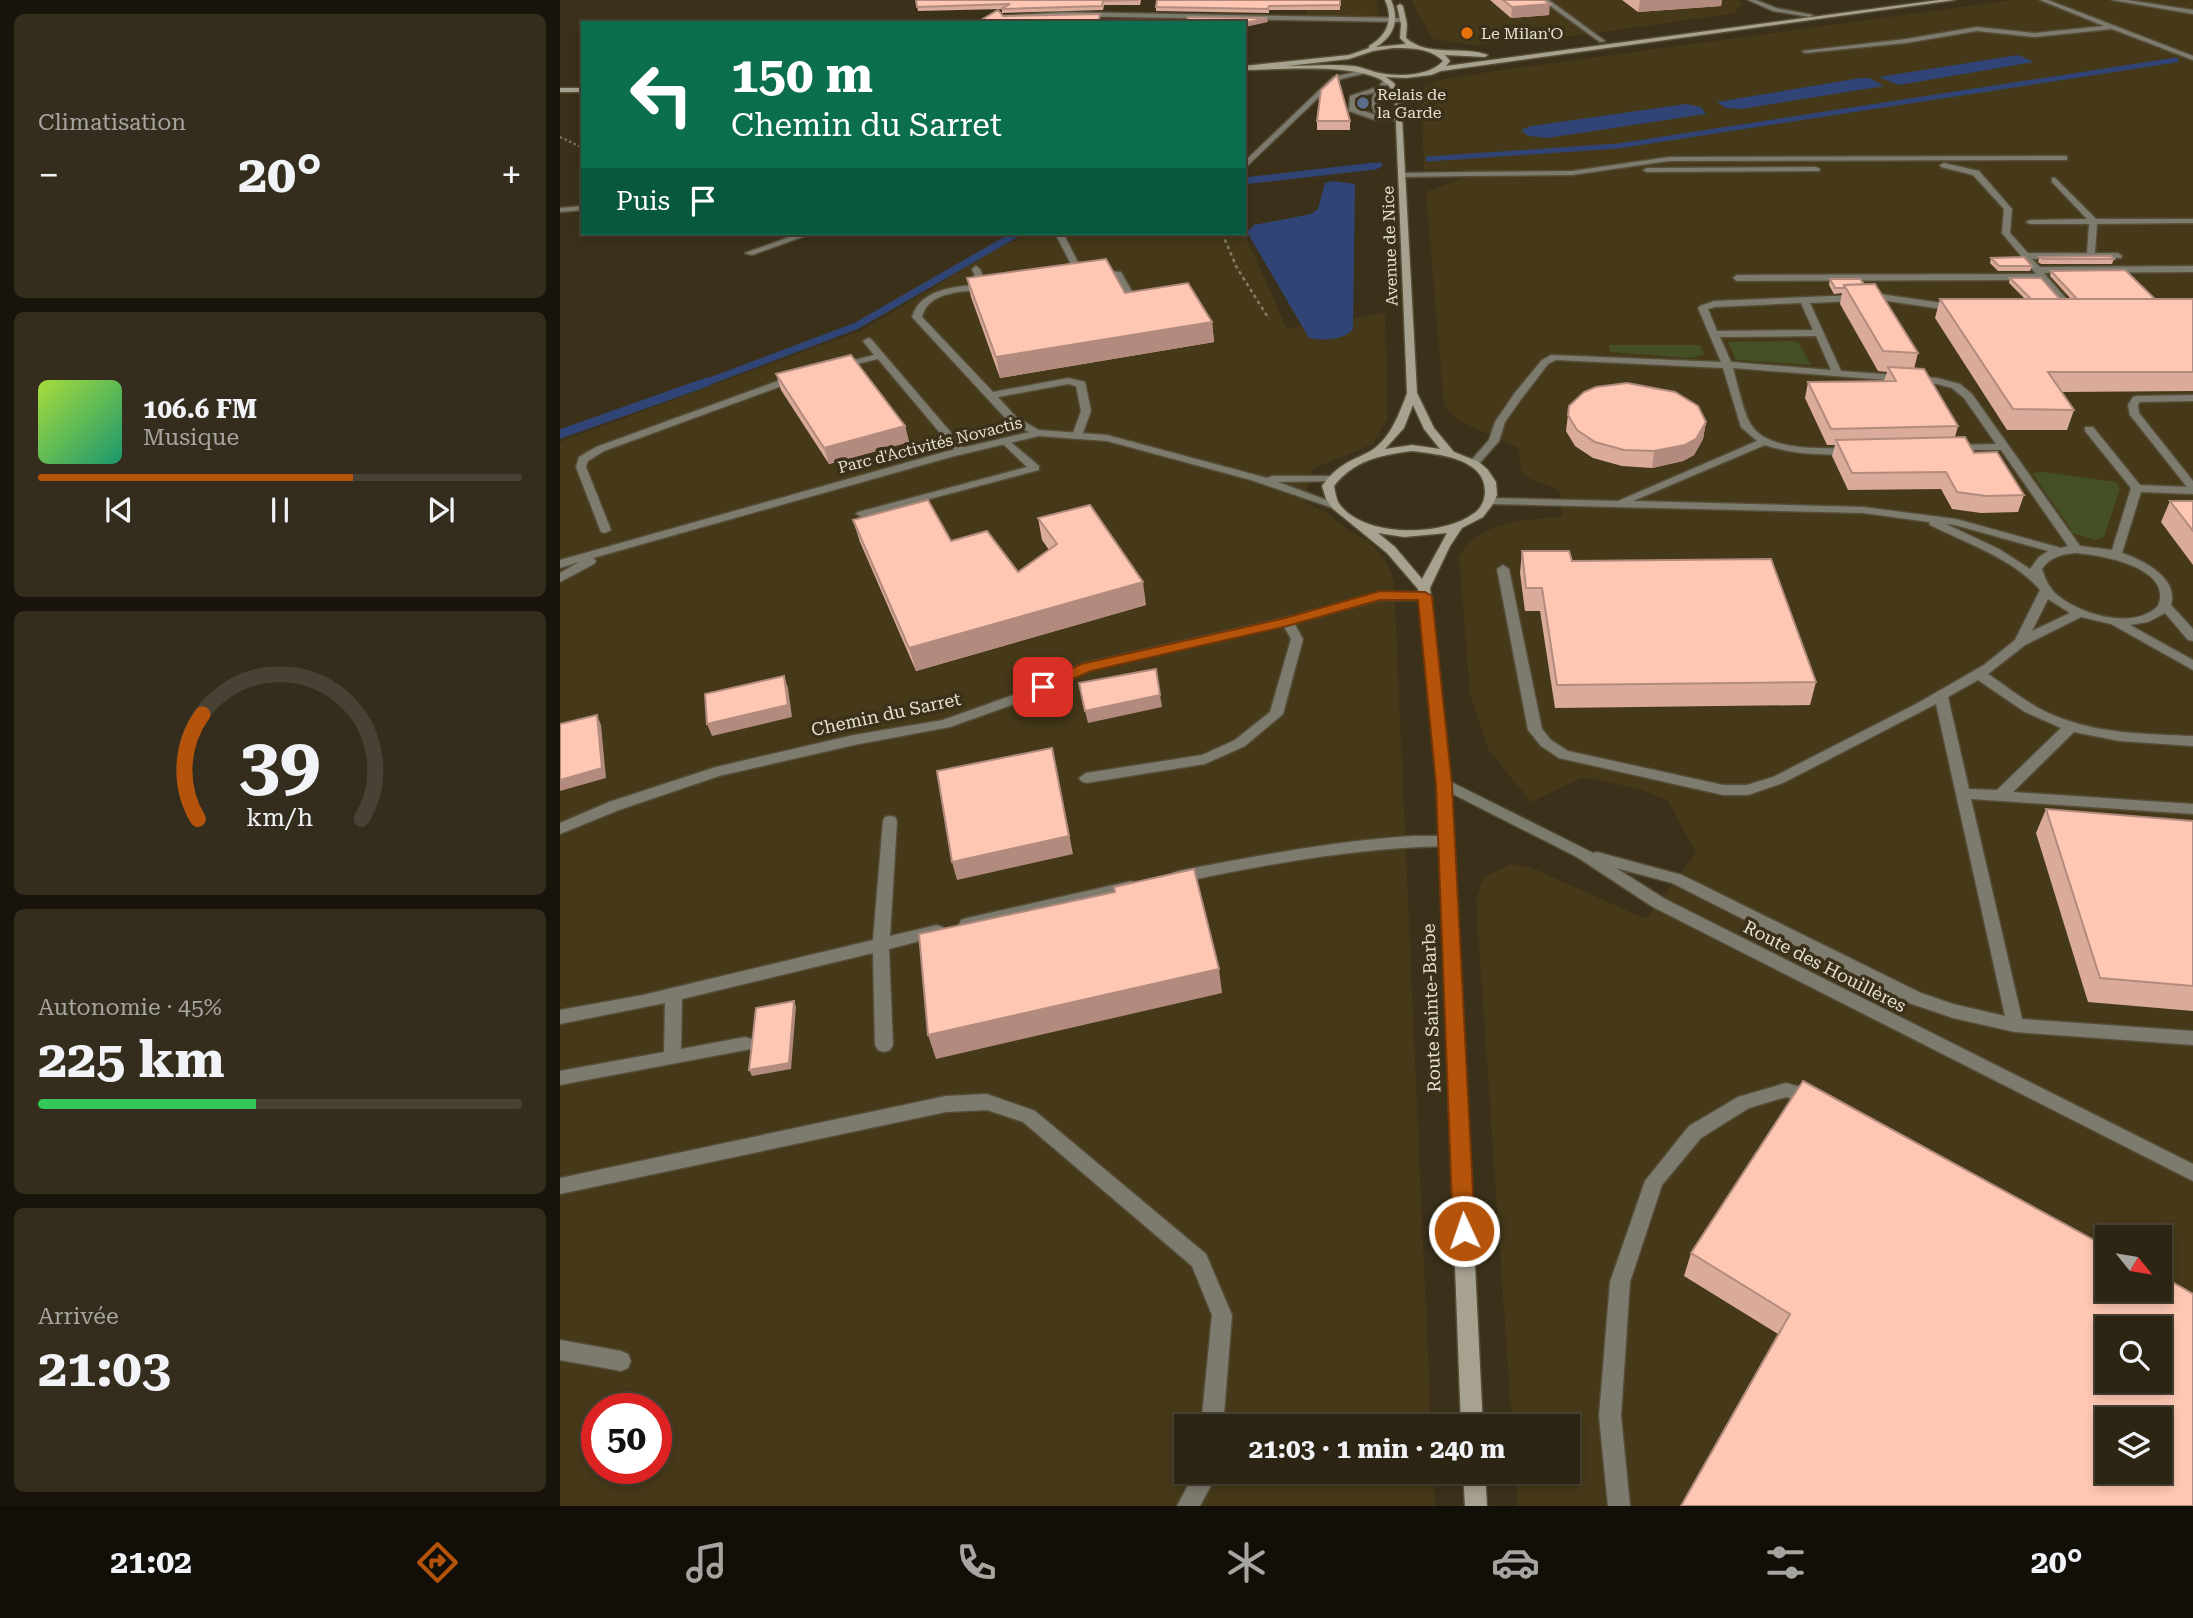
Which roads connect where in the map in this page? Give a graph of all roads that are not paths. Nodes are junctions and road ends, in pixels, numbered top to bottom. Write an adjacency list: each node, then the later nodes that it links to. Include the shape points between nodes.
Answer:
1 (1388, 0): 12 (main road)
2 (1396, 0): 13 (main road)
3 (1545, 0): 16 (street)
4 (1917, 0): 10 (main road)
5 (1952, 0): 25 (main road)
6 (2043, 0): 15 (street)
7 (2115, 0): 9 (street)
8 (1753, 1): 10 (street); 14 (street, via 1764,13)
9 (2193, 12)
10 (1810, 15): 14 (main road)
11 (1004, 16): 12 (street)
12 (1394, 20): 13 (street); 20 (main road, via 1385,37)
13 (1403, 20): 17 (main road, via 1403,38)
14 (1760, 21): 16 (main road)
15 (2112, 27): 18 (street, via 2035,35 1977,29); 21 (street)
16 (1602, 41): 19 (main road, via 1496,55)
17 (1413, 47): 19 (main road); 20 (main road, via 1375,48)
18 (1805, 51)
19 (1437, 53): 25 (main road, via 1447,61)
20 (1357, 54): 22 (main road); 24 (main road, via 1352,62)
21 (2193, 58)
22 (1258, 67): 23 (main road); 24 (main road)
23 (1246, 68)
24 (1356, 68): 26 (main road)
25 (1440, 69): 28 (main road)
26 (1364, 72): 27 (main road); 37 (street, via 1335,78)
27 (1377, 75): 28 (main road); 29 (main road)
28 (1420, 75): 33 (main road)
29 (1387, 80): 30 (street); 33 (main road, Avenue de Nice)
30 (1380, 88): 34 (street, via 1375,97 1377,113); 34 (street, via 1352,97 1352,109)
31 (560, 90): 32 (main road)
32 (581, 90)
33 (1403, 91): 35 (main road, Avenue de Nice)
34 (1385, 118): 35 (street)
35 (1399, 118): 39 (main road, Avenue de Nice)
36 (2064, 159): 38 (street, via 1669,159)
37 (1246, 165)
38 (1573, 173): 39 (street); 49 (street, via 1945,165 1976,173 2008,209 2006,233)
39 (1403, 175): 74 (main road, Avenue de Nice)
40 (2055, 180): 43 (street)
41 (581, 208): 42 (street)
42 (560, 210)
43 (2093, 221): 44 (street); 45 (street); 50 (street)
44 (2193, 221)
45 (2030, 222)
46 (803, 235): 48 (street)
47 (1060, 235): 55 (street)
48 (749, 253)
49 (2026, 256): 50 (street); 54 (street)
50 (2091, 256): 51 (street)
51 (2118, 256)
52 (976, 270): 58 (street, via 980,279)
53 (2193, 270): 54 (street)
54 (2039, 273): 57 (street); 64 (street)
55 (1081, 276): 56 (street); 60 (street, via 1113,272)
56 (1068, 278)
57 (1737, 278)
58 (976, 287): 59 (street); 75 (street, via 929,299 917,317)
59 (1001, 288)
60 (1128, 293)
61 (1805, 300): 62 (street, via 1880,297); 66 (street); 67 (street, via 1705,306 1702,310)
62 (1969, 310)
63 (2059, 311): 64 (street)
64 (2072, 311): 65 (street)
65 (2085, 311)
66 (1819, 333): 67 (street); 73 (street)
67 (1713, 334): 70 (street)
68 (868, 341): 69 (street)
69 (880, 356): 71 (street); 85 (street)
70 (1727, 365): 73 (street); 81 (street, via 1746,427); 88 (street, via 1555,356 1518,396 1500,422 1494,441)
71 (822, 371)
72 (811, 374): 100 (street, via 583,459 581,467)
73 (1838, 374): 82 (street, via 1956,386)
74 (1412, 393): 86 (main road, Avenue de Nice, via 1399,428); 87 (main road, Avenue de Nice, via 1429,429)
75 (989, 397): 78 (street, via 1012,419); 79 (street, via 1068,381 1081,384 1086,411)
76 (2193, 398): 92 (street, via 2137,400 2133,405 2134,413)
77 (2089, 429): 91 (street)
78 (1039, 433): 79 (street, Parc d'Activités Novactis); 80 (street, Parc d'Activités Novactis)
79 (1076, 436): 89 (street, Parc d'Activités Novactis, via 1107,438)
80 (1006, 441): 85 (street, Parc d'Activités Novactis); 96 (street, via 1035,468)
81 (1767, 441): 84 (street, via 1801,451); 94 (street)
82 (2003, 447): 83 (street); 102 (street)
83 (1936, 449)
84 (1868, 450)
85 (961, 451): 101 (street, Parc d'Activités Novactis)
86 (1375, 452): 87 (main road, via 1412,448); 90 (main road, via 1354,460)
87 (1449, 453): 88 (main road)
88 (1474, 464): 93 (main road, via 1492,488)
89 (1255, 478): 90 (street, Parc d'Activités Novactis); 95 (street, Parc d'Activités Novactis)
90 (1334, 478): 95 (main road, via 1328,486)
91 (2137, 488): 92 (street); 104 (street)
92 (2193, 490)
93 (1491, 501): 94 (street); 99 (main road, via 1479,516)
94 (1616, 504): 97 (street, via 1863,510)
95 (1334, 505): 98 (main road)
96 (862, 514)
97 (1916, 516): 103 (street, via 1956,522); 108 (street, via 1995,552)
98 (1358, 523): 99 (main road, via 1406,534); 109 (main road, via 1391,550)
99 (1457, 527): 109 (main road)
100 (606, 530)
101 (616, 546): 105 (street, Parc d'Activités Novactis); 107 (street, Parc d'Activités Novactis)
102 (2076, 549): 103 (street); 104 (street)
103 (2060, 551): 108 (street, via 2040,561)
104 (2116, 555): 111 (street, via 2151,572 2162,583)
105 (560, 564)
106 (1503, 569): 119 (street, via 1535,730 1564,755 1723,790 1748,790 1778,780)
107 (560, 579)
108 (2037, 579): 110 (street)
109 (1424, 592): 114 (street, Chemin du Sarret, via 1380,596); 123 (main road, Route Sainte-Barbe)
110 (2045, 592): 112 (street); 116 (street)
111 (2165, 605): 113 (street, via 2147,618); 115 (street)
112 (2080, 613): 113 (street); 116 (street)
113 (2113, 620): 117 (street)
114 (1287, 621): 122 (street, via 1297,639 1276,714 1249,736 1205,759); 128 (street, Chemin du Sarret, via 1086,667 945,724 716,772)
115 (2193, 637)
116 (2020, 642): 118 (street)
117 (2193, 666)
118 (1979, 674): 119 (street); 120 (street, via 2028,708)
119 (1941, 696): 124 (street)
120 (2071, 727): 121 (street, via 2104,735); 125 (street)
121 (2193, 741)
122 (1086, 778)
123 (1444, 784): 129 (main road, Route Sainte-Barbe); 130 (street, Route des Houillères)
124 (1962, 793): 125 (street); 134 (street)
125 (2001, 795): 126 (street)
126 (2193, 809)
127 (890, 821): 131 (street)
128 (560, 829)
129 (1447, 841): 131 (street, via 1365,844 1269,859); 146 (main road, Route Sainte-Barbe)
130 (1582, 853): 134 (street, via 1677,879 1915,998); 141 (street, Route des Houillères, via 1659,904)
131 (881, 945): 132 (street); 137 (street)
132 (674, 995): 133 (street); 138 (street)
133 (560, 1017)
134 (2015, 1025): 135 (street)
135 (2193, 1038)
136 (745, 1044): 138 (street)
137 (884, 1045)
138 (672, 1057): 139 (street)
139 (560, 1078)
140 (1832, 1105): 151 (street, via 1786,1090 1744,1102 1695,1132 1654,1181 1619,1282 1610,1416)
141 (2193, 1173)
142 (560, 1186): 145 (street, via 946,1104 987,1102 1029,1116 1199,1260 1223,1315)
143 (560, 1350): 144 (street)
144 (621, 1361)
145 (1213, 1414)
146 (1471, 1414)
147 (1200, 1484): 149 (street)
148 (1475, 1484): 150 (main road)
149 (1188, 1506)
150 (1476, 1506)
151 (1619, 1506)

